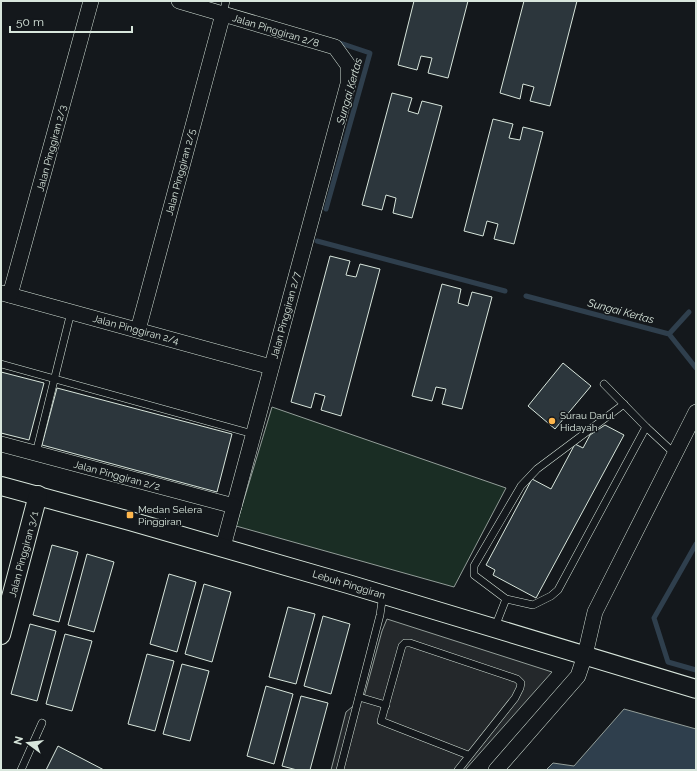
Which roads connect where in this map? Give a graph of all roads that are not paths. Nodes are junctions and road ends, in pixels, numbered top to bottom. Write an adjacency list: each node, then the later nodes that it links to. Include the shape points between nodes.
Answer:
1 (91, 1): 5 (street, Jalan Pinggiran 2/3)
2 (179, 1): 3 (street, Jalan Pinggiran 2/8)
3 (224, 8): 4 (street, Jalan Pinggiran 2/8, via 335,48 348,65); 7 (street, Jalan Pinggiran 2/5)
4 (348, 84): 9 (street, Jalan Pinggiran 2/7)
5 (6, 294): 6 (street, Jalan Pinggiran 2/4)
6 (71, 312): 7 (street, Jalan Pinggiran 2/4); 10 (lane)
7 (138, 330): 9 (street, Jalan Pinggiran 2/4)
8 (1, 364): 10 (lane)
9 (272, 367): 15 (street, Jalan Pinggiran 2/7)
10 (54, 380): 15 (lane); 17 (lane)
11 (604, 384): 12 (lane)
12 (624, 404): 14 (lane); 24 (lane, via 536,469 521,486 474,566 474,575)
13 (696, 412): 18 (street)
14 (646, 427): 18 (lane); 24 (lane, via 558,590 532,605)
15 (253, 434): 21 (street, Jalan Pinggiran 2/7)
16 (1, 444): 17 (street, Jalan Pinggiran 2/2)
17 (36, 453): 21 (street, Jalan Pinggiran 2/2)
18 (675, 454): 27 (street, via 595,612)
19 (1, 486): 20 (street, Lebuh Pinggiran)
20 (38, 495): 22 (street, Lebuh Pinggiran); 26 (street, Jalan Pinggiran 3/1)
21 (234, 506): 22 (street, Jalan Pinggiran 2/7)
22 (223, 547): 23 (street, Lebuh Pinggiran)
23 (383, 594): 25 (street, Lebuh Pinggiran); 29 (lane)
24 (506, 600): 25 (lane)
25 (495, 628): 27 (street, Lebuh Pinggiran)
26 (1, 635)
27 (585, 655): 28 (street, Lebuh Pinggiran); 36 (street, via 578,676)
28 (696, 689)
29 (359, 697): 30 (lane); 34 (lane)
30 (386, 705): 32 (lane, via 381,718 384,723); 32 (lane, via 405,643 518,679 521,683 515,698)
31 (42, 723): 33 (lane)
32 (468, 756): 35 (lane)
33 (21, 770)
34 (340, 770)
35 (458, 770)
36 (496, 770)

